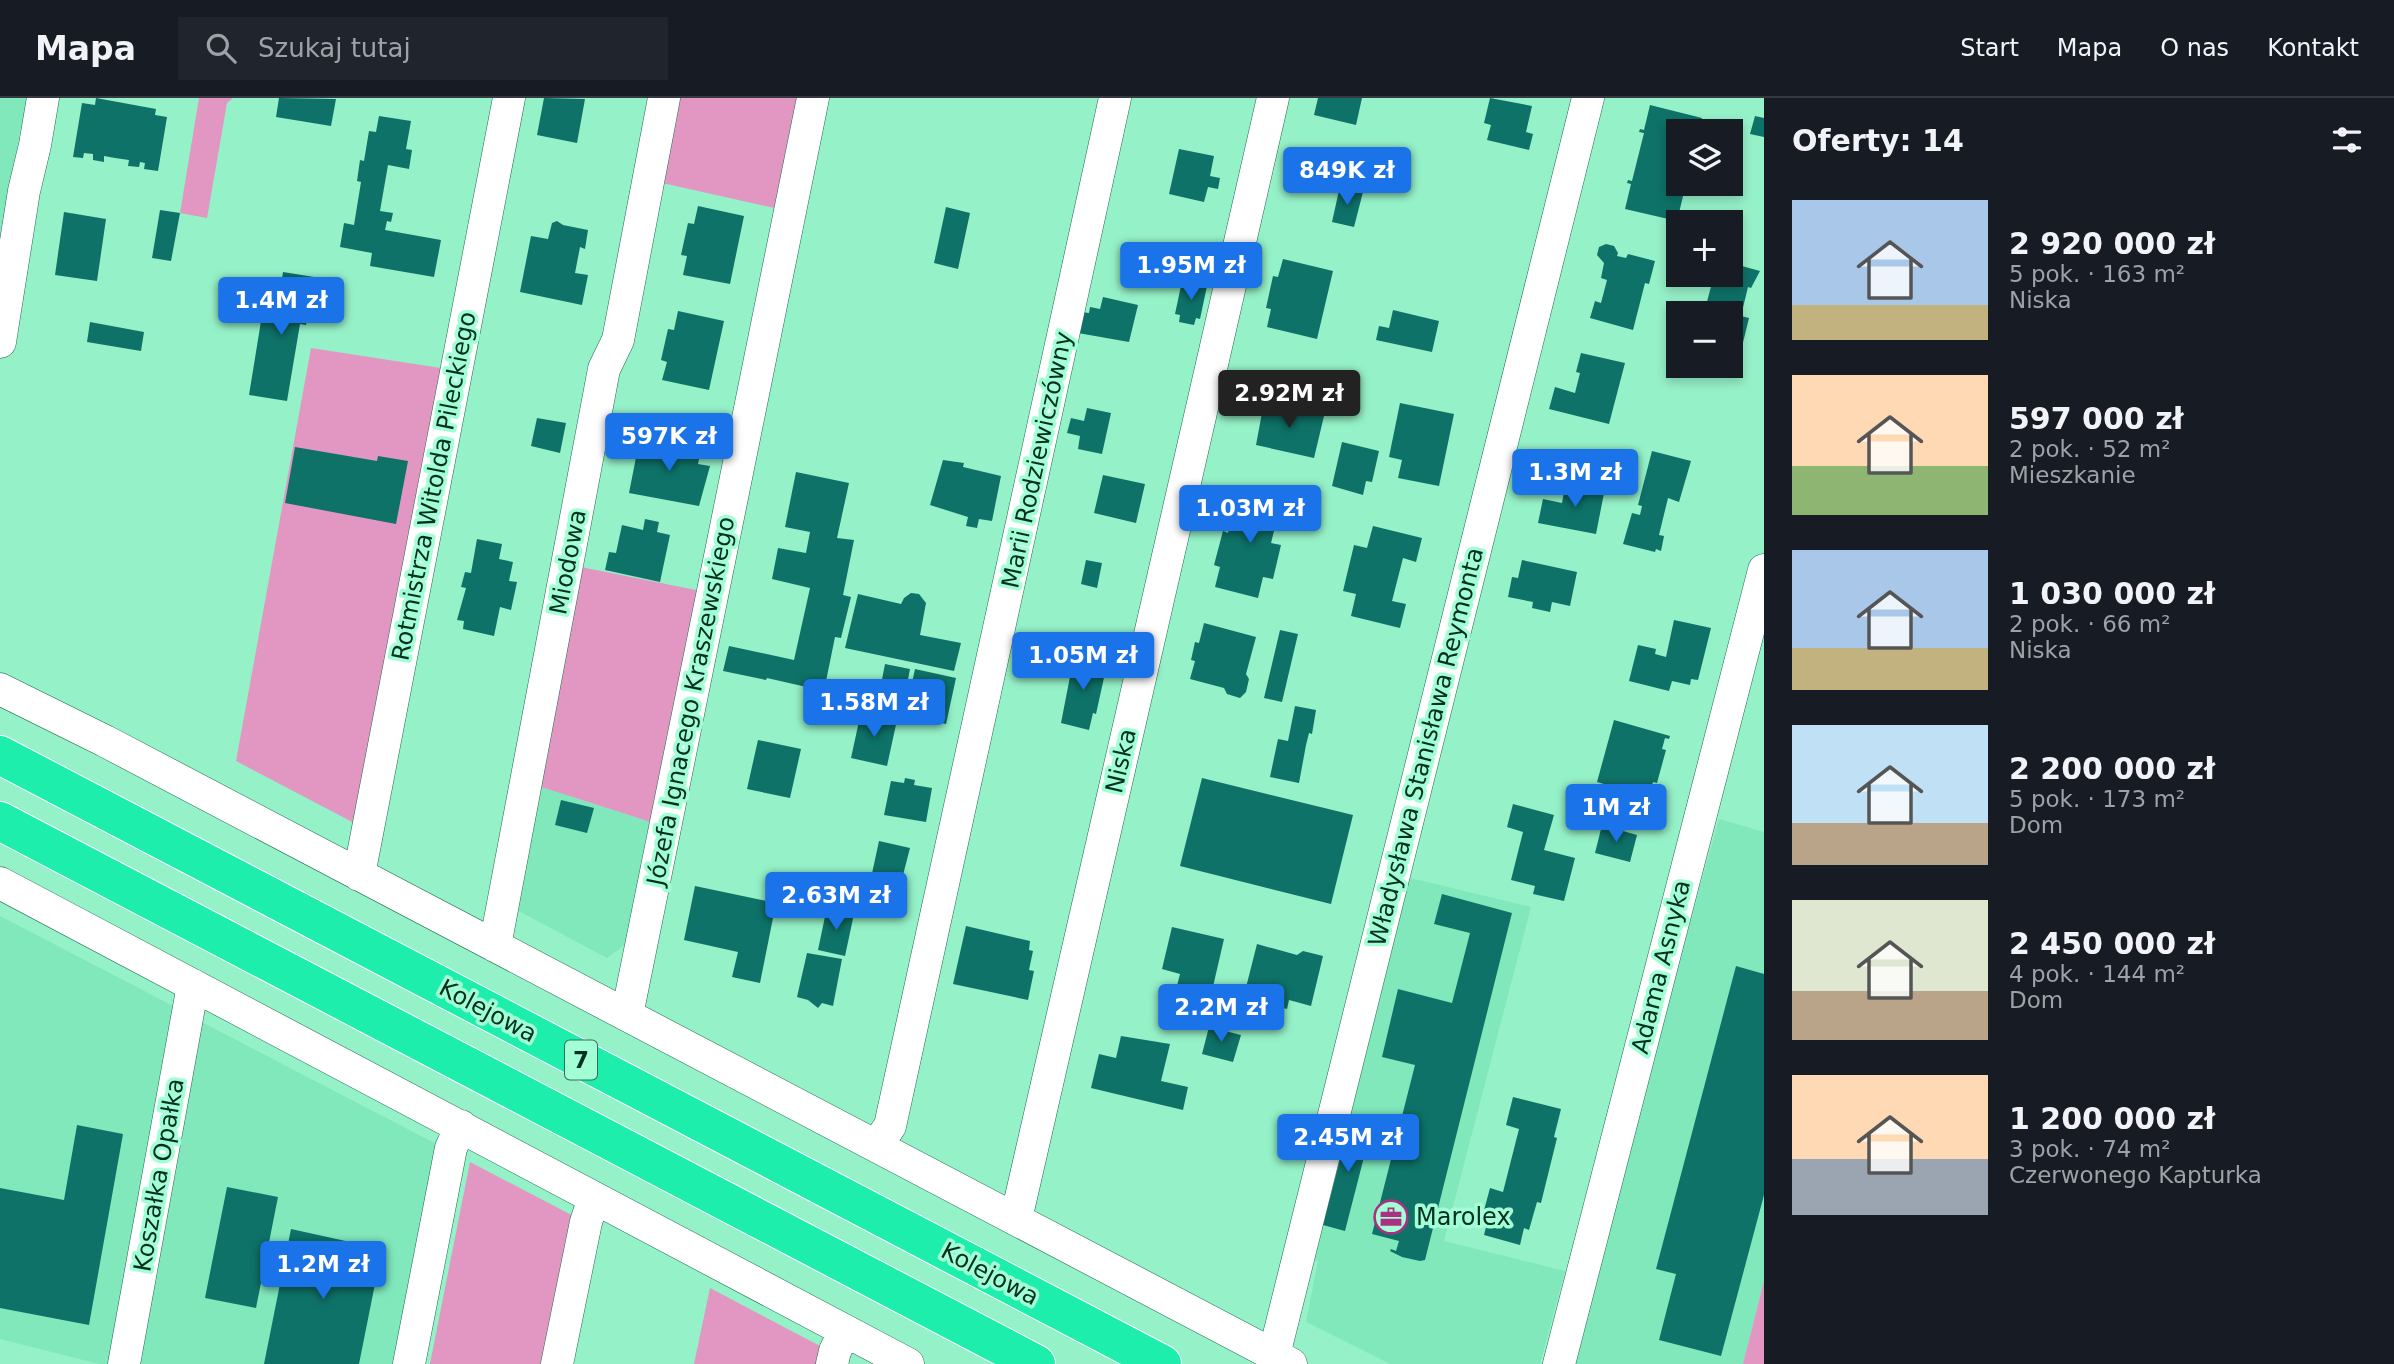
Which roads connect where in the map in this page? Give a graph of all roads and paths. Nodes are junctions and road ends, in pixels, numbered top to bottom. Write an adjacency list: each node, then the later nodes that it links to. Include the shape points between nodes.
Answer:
1 (43, 98): 8 (street)
2 (509, 98): 13 (street, Rotmistrza Witolda Pileckiego)
3 (664, 98): 15 (street, Miodowa, via 618,340 604,369)
4 (813, 98): 17 (street, Józefa Ignacego Kraszewskiego)
5 (1115, 98): 19 (street, Marii Rodziewiczówny, via 890,1126)
6 (1273, 98): 21 (street, Niska)
7 (1588, 98): 23 (street, Władysława Stanisława Reymonta)
8 (0, 342)
9 (1764, 570): 31 (street, Adama Asnyka)
10 (0, 689): 13 (street)
11 (0, 755): 30 (highway, Kolejowa / 7)
12 (0, 821): 29 (highway, 7)
13 (359, 875): 15 (street)
14 (0, 883): 16 (street)
15 (495, 946): 17 (street)
16 (193, 985): 18 (street); 24 (street, Koszałka Opałka)
17 (627, 1015): 19 (street)
18 (461, 1126): 20 (street); 25 (street, via 452,1148)
19 (876, 1146): 21 (street)
20 (594, 1198): 22 (street); 26 (street)
21 (1013, 1217): 23 (street)
22 (845, 1331): 27 (street); 28 (street)
23 (1283, 1359)
24 (124, 1364)
25 (409, 1364)
26 (557, 1364)
27 (832, 1364)
28 (908, 1364)
29 (1036, 1364)
30 (1162, 1364)
31 (1559, 1364)

